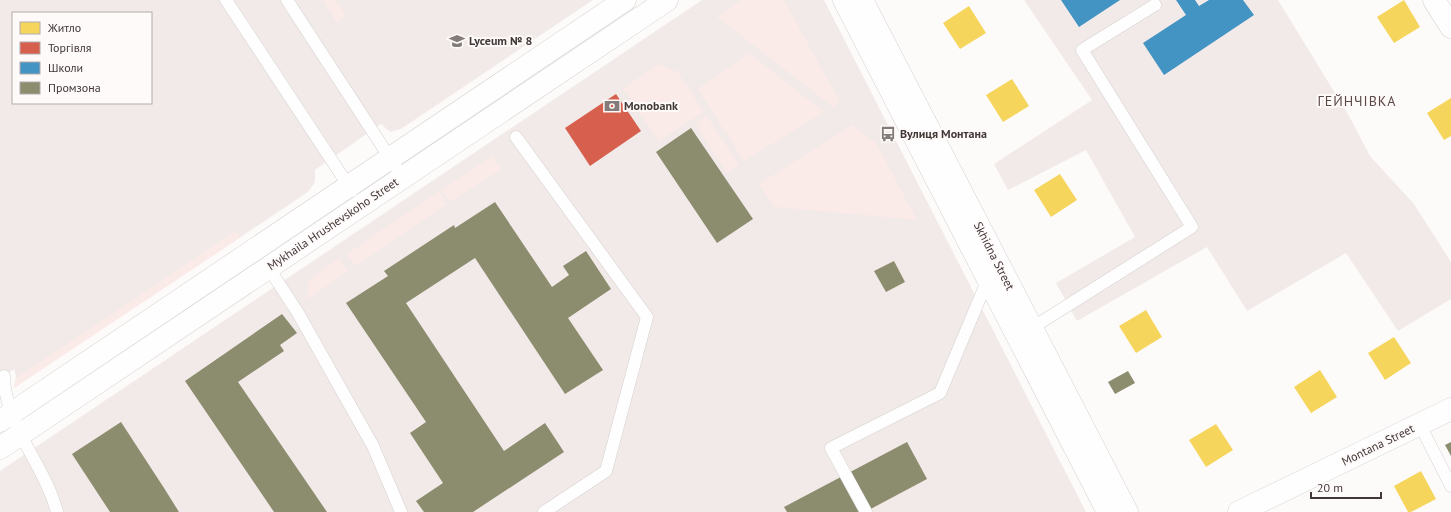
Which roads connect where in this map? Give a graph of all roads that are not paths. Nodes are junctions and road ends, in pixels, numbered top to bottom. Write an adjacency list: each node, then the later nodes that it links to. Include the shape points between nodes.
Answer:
1 (226, 0): 11 (lane)
2 (287, 0): 9 (lane)
3 (625, 0): 9 (main road, Mykhaila Hrushevskoho Street)
4 (667, 0): 10 (main road, Mykhaila Hrushevskoho Street)
5 (844, 0): 14 (main road, Skhidna Street)
6 (862, 0): 15 (main road, Skhidna Street)
7 (1155, 4): 15 (lane, via 1082,50 1192,227)
8 (516, 137): 25 (lane, via 647,316 606,471)
9 (389, 158): 10 (lane); 11 (main road, Mykhaila Hrushevskoho Street)
10 (403, 178): 12 (main road, Mykhaila Hrushevskoho Street)
11 (348, 186): 12 (lane); 18 (main road, Mykhaila Hrushevskoho Street)
12 (361, 205): 13 (main road, Mykhaila Hrushevskoho Street)
13 (268, 267): 20 (main road, Mykhaila Hrushevskoho Street); 24 (lane, via 298,313 373,446)
14 (988, 279): 15 (main road, Skhidna Street); 26 (lane, via 940,393 831,448)
15 (1025, 332): 27 (main road, Skhidna Street); 28 (main road, Skhidna Street)
16 (4, 376): 18 (lane)
17 (1451, 409): 19 (main road, Montana Street)
18 (6, 417): 20 (lane)
19 (1420, 425): 22 (lane); 29 (main road, Montana Street)
20 (21, 434): 21 (main road, Mykhaila Hrushevskoho Street); 23 (lane, via 52,494)
21 (0, 448)
22 (1451, 486)
23 (57, 512)
24 (401, 512)
25 (544, 512)
26 (866, 512)
27 (1108, 512)
28 (1127, 512)
29 (1239, 512)

